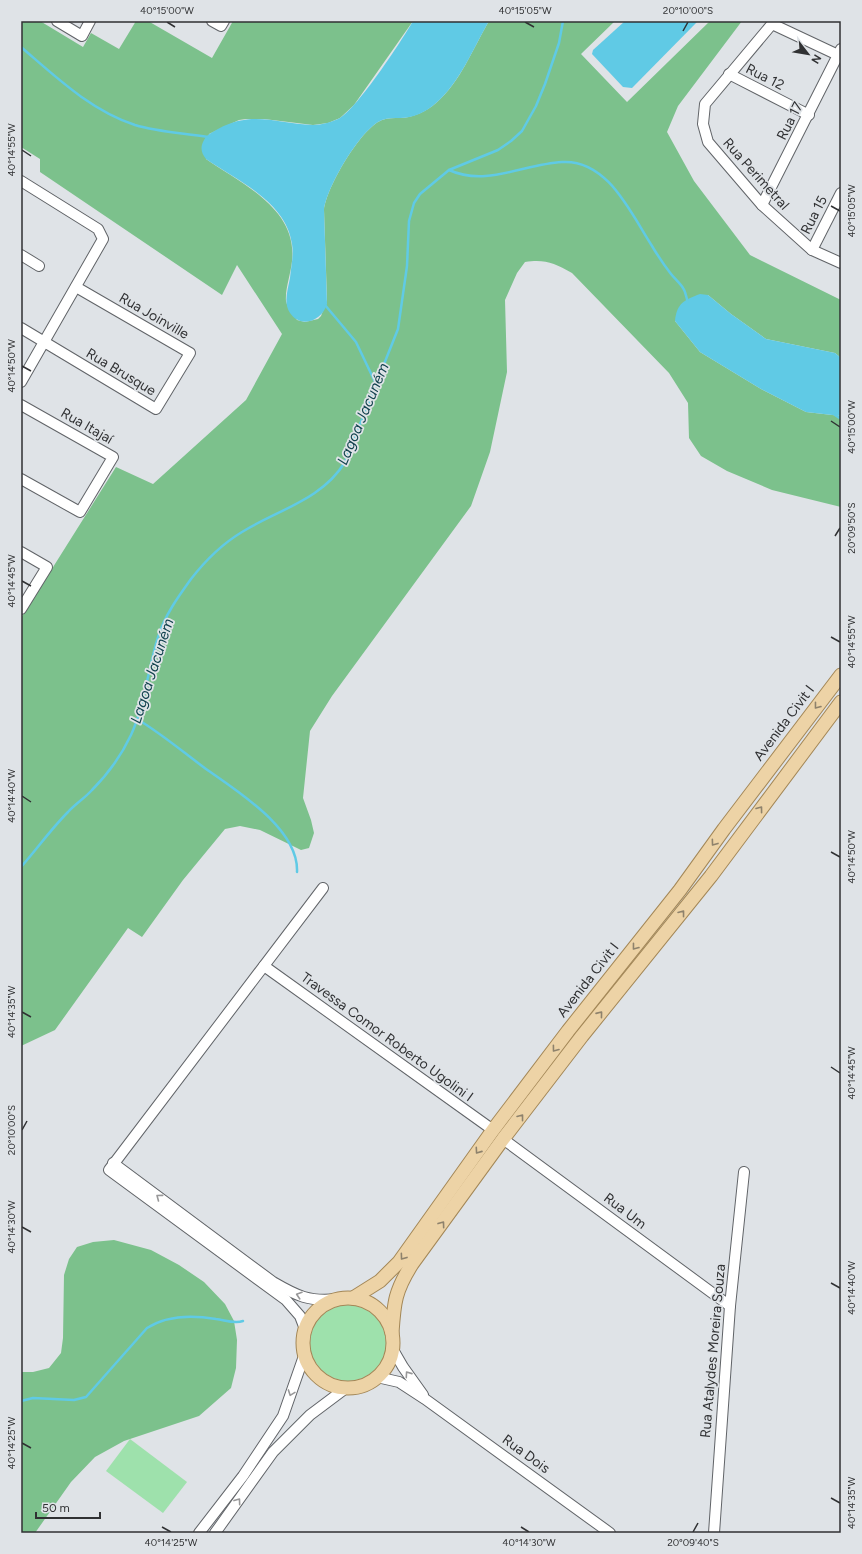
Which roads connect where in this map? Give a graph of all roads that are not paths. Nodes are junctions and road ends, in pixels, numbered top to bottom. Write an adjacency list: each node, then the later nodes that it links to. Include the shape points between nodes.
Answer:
1 (58, 21): 2 (street, via 82,36)
2 (90, 21)
3 (839, 52): 4 (street, Rua Perimetral, via 772,24); 5 (street, Rua 17)
4 (729, 74): 5 (street, Rua 12); 8 (street, Rua Perimetral, via 705,104 703,124 708,142)
5 (809, 115): 8 (street, Rua 17)
6 (21, 181): 13 (street, via 101,233 102,243)
7 (841, 193): 9 (street, Rua 15)
8 (762, 205): 9 (street, Rua Perimetral)
9 (812, 250): 11 (street, Rua Perimetral)
10 (21, 255): 12 (street)
11 (841, 263)
12 (39, 266)
13 (76, 287): 15 (street); 17 (street, Rua Joinville, via 190,353)
14 (21, 328): 15 (street)
15 (44, 342): 16 (street); 17 (street, Rua Brusque, via 156,409)
16 (21, 382)
17 (174, 382)
18 (21, 405): 19 (street, Rua Itajaí, via 113,457 80,512)
19 (21, 479)
20 (21, 552): 21 (street, via 47,567)
21 (21, 609)
22 (841, 675): 26 (main road, Avenida Civit I, one-way to 26, via 680,890 568,1031)
23 (841, 702): 26 (main road, Avenida Civit I, one-way to 23, via 711,876)
24 (323, 888): 25 (street)
25 (264, 966): 26 (street, Travessa Comor Roberto Ugolini I); 27 (street)
26 (498, 1135): 29 (main road, Avenida Civit I, one-way to 29, via 399,1262 380,1281); 31 (street, Rua Um); 33 (main road, Avenida Civit I, one-way to 26, via 395,1299 402,1280)
27 (111, 1166): 30 (street, one-way to 27, via 319,1301 294,1294 273,1282); 32 (street, via 286,1300 300,1316)
28 (744, 1172): 31 (street, Rua Atalydes Moreira Souza)
29 (353, 1298): 30 (main road); 33 (main road, via 378,1309 387,1320)
30 (337, 1299): 32 (main road, via 317,1310)
31 (730, 1306): 42 (street, Rua Atalydes Moreira Souza)
32 (305, 1329): 35 (main road, via 302,1342)
33 (392, 1333): 34 (main road)
34 (392, 1348): 36 (main road, via 389,1361); 38 (street, Rua Dois, one-way to 34)
35 (304, 1356): 37 (main road, via 322,1381); 39 (street, one-way to 39, via 283,1416 243,1476)
36 (377, 1377): 37 (main road, via 363,1386); 38 (street, Rua Dois, via 399,1382)
37 (346, 1388): 40 (street, one-way to 37, via 273,1452 310,1415)
38 (425, 1399): 41 (street, Rua Dois)
39 (199, 1533)
40 (215, 1533)
41 (610, 1533)
42 (714, 1533)

